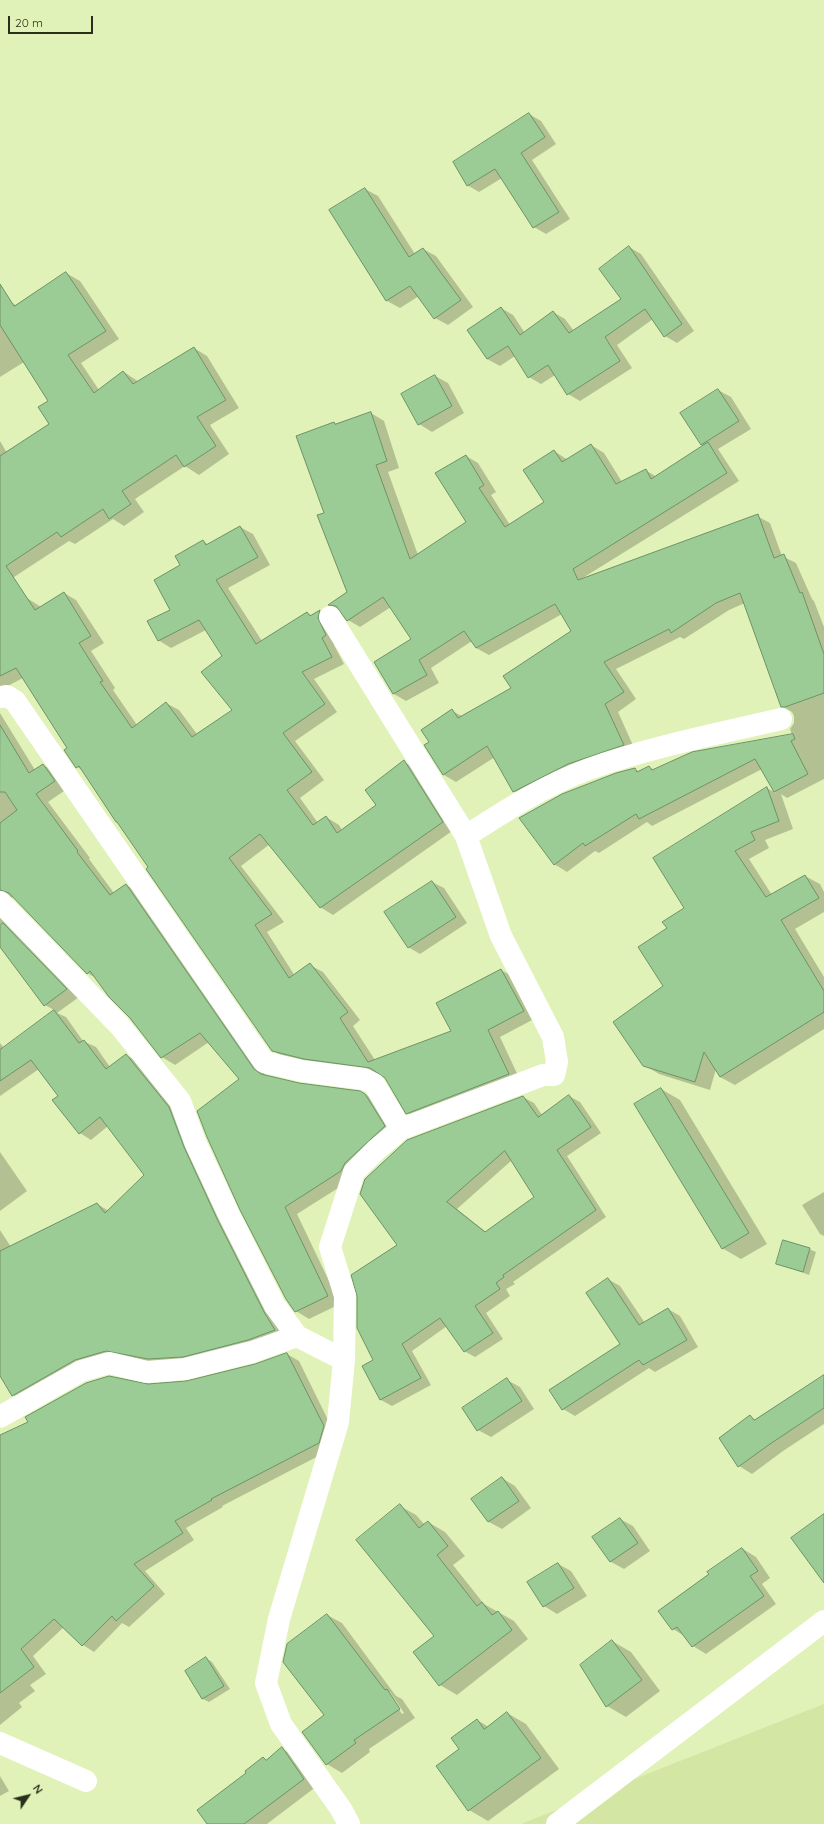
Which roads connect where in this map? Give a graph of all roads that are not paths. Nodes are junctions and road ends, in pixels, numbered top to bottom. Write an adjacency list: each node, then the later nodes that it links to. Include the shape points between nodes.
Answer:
1 (330, 617): 4 (street)
2 (0, 698): 6 (street, via 7,696 15,701 264,1062 302,1071 364,1079 374,1084)
3 (781, 719): 4 (street, via 636,754 588,770 519,802)
4 (466, 836): 6 (street, via 501,936 553,1037 557,1062 554,1075 542,1075)
5 (0, 902): 7 (street, via 120,1026 180,1100 195,1142 232,1222 275,1306)
6 (401, 1129): 8 (street, via 354,1172 330,1247 345,1296)
7 (297, 1336): 8 (street); 9 (street, via 252,1352 185,1369 147,1372 109,1363 81,1371)
8 (344, 1360): 13 (street, via 338,1422 280,1619 266,1683 281,1724)
9 (0, 1417)
10 (824, 1621): 14 (street)
11 (0, 1743): 12 (street)
12 (86, 1781)
13 (343, 1819)
14 (557, 1824)

